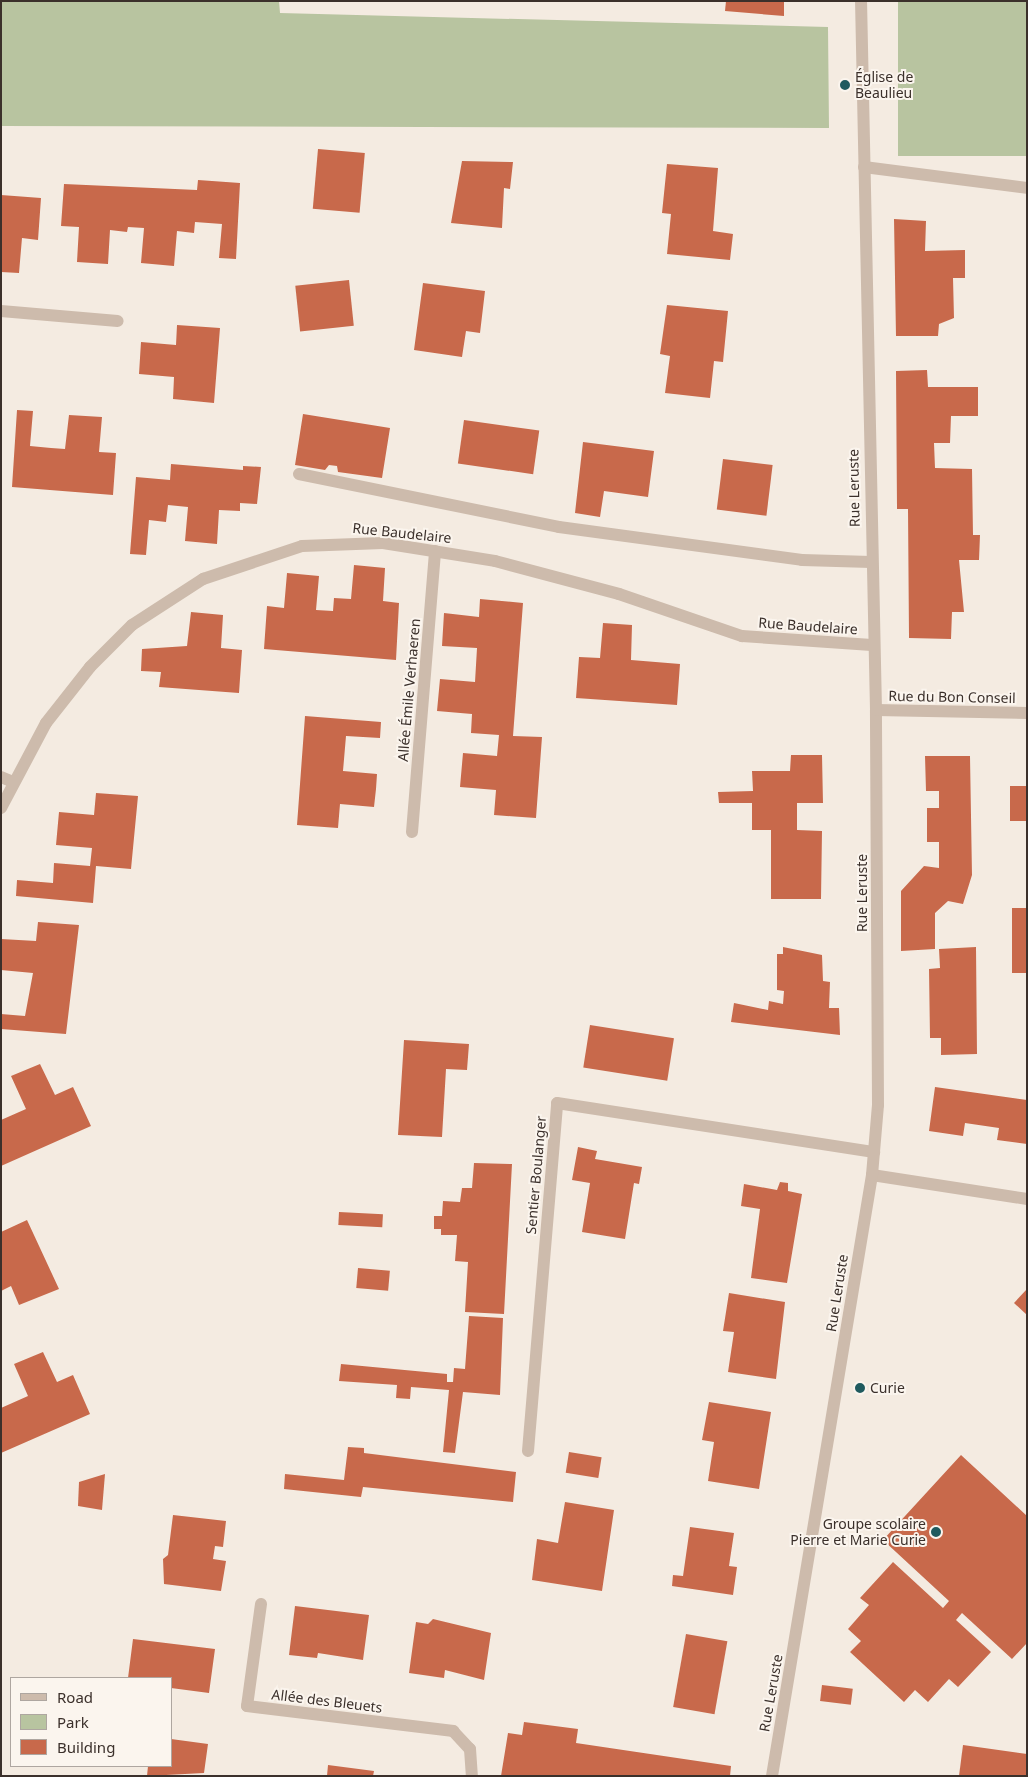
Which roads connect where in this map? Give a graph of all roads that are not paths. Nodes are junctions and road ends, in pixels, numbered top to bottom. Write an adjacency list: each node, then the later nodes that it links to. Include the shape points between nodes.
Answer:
1 (861, 1): 2 (street, Rue Leruste)
2 (864, 167): 3 (street); 8 (street, Rue Leruste)
3 (1027, 188)
4 (1, 311): 5 (street)
5 (118, 321)
6 (299, 474): 8 (street, via 559,527 802,560)
7 (435, 551): 9 (street, Rue Baudelaire, via 586,584 742,636); 12 (street, Rue Baudelaire, via 364,542 302,546 254,558 196,582 132,625 90,667); 14 (street, Allée Émile Verhaeren)
8 (871, 562): 9 (street, Rue Leruste)
9 (872, 645): 10 (street, Rue Leruste)
10 (876, 710): 11 (street, Rue du Bon Conseil); 15 (street, Rue Leruste, via 878,1105)
11 (1027, 713)
12 (7, 779): 13 (street, Rue Baudelaire)
13 (1, 808)
14 (412, 832)
15 (874, 1152): 16 (street, Rue Leruste); 18 (street, Sentier Boulanger, via 557,1103)
16 (872, 1176): 17 (street); 21 (street, Rue Leruste)
17 (1027, 1199)
18 (528, 1451)
19 (261, 1604): 20 (street, Allée des Bleuets, via 247,1706 453,1731 470,1749)
20 (472, 1776)
21 (772, 1776)

